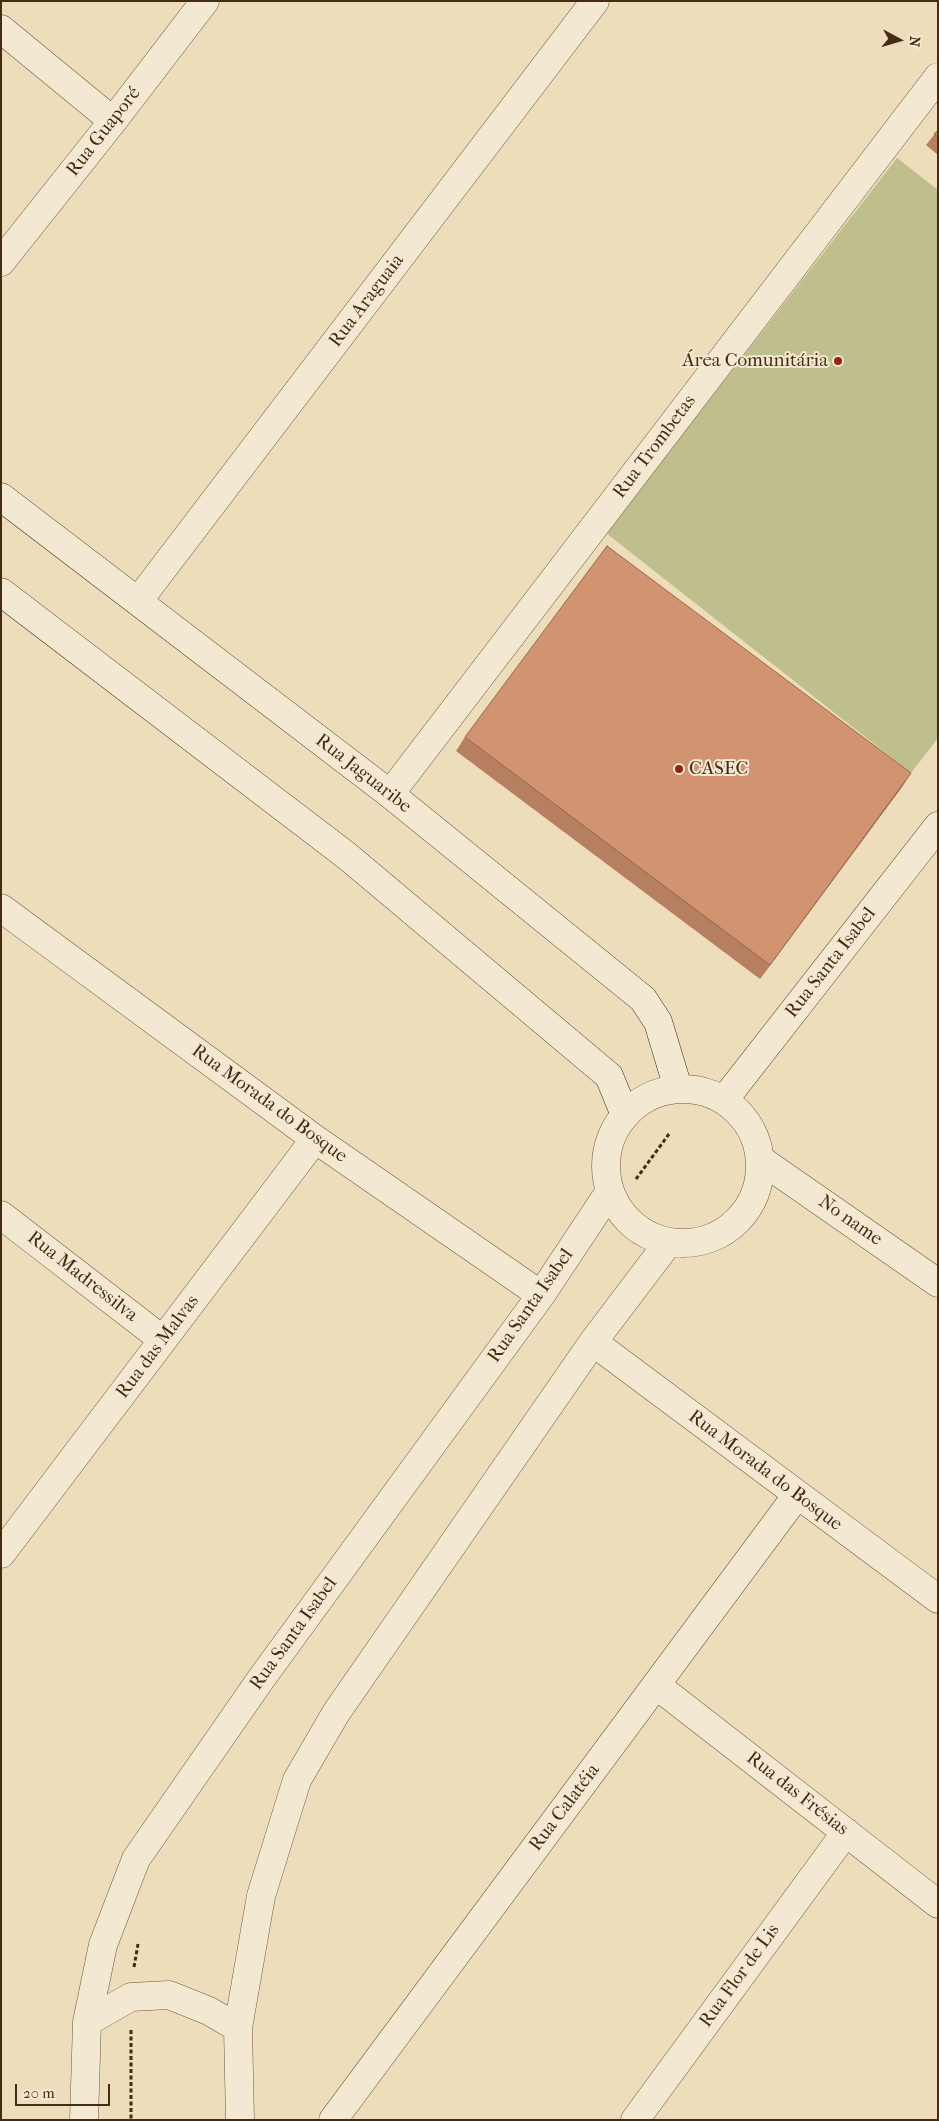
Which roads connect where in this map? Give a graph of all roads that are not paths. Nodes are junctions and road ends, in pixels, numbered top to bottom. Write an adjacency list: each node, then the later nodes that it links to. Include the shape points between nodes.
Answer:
1 (204, 1): 5 (street, Rua Guaporé)
2 (595, 1): 9 (street, Rua Araguaia)
3 (1, 30): 5 (street)
4 (938, 77): 10 (street, Rua Trombetas)
5 (113, 121): 6 (street, Rua Guaporé)
6 (1, 262)
7 (1, 497): 9 (street, Rua Jaguaribe)
8 (1, 592): 15 (street, via 354,862 609,1076)
9 (139, 600): 10 (street, Rua Jaguaribe)
10 (390, 794): 13 (street, Rua Jaguaribe, via 643,999 658,1022)
11 (938, 826): 14 (street, Rua Santa Isabel)
12 (1, 908): 16 (street, Rua Morada do Bosque)
13 (678, 1088): 14 (street, via 702,1090); 15 (street, via 658,1092)
14 (724, 1100): 17 (street, via 743,1116 755,1137)
15 (625, 1114): 18 (street, via 607,1150 605,1171)
16 (315, 1139): 22 (street, Rua Morada do Bosque); 23 (street, Rua das Malvas)
17 (761, 1160): 20 (street, via 760,1181 742,1217 726,1231 708,1240); 21 (street, No name)
18 (610, 1191): 20 (street, via 632,1225 648,1236); 22 (street, Rua Santa Isabel)
19 (1, 1215): 23 (street, Rua Madressilva)
20 (668, 1243): 24 (street)
21 (938, 1283)
22 (541, 1296): 31 (street, Rua Santa Isabel, via 261,1679 136,1859 103,1945)
23 (163, 1340): 26 (street, Rua das Malvas)
24 (593, 1342): 25 (street, Rua Morada do Bosque); 32 (street, via 336,1713 298,1780 261,1896)
25 (797, 1495): 27 (street, Rua Morada do Bosque); 28 (street, Rua Calatéia)
26 (1, 1554)
27 (938, 1599)
28 (656, 1685): 29 (street, Rua das Frésias); 35 (street, Rua Calatéia)
29 (846, 1832): 30 (street, Rua das Frésias); 36 (street, Rua Flor de Lis)
30 (938, 1904)
31 (87, 2022): 32 (street, via 131,1997 169,1994); 33 (street, Rua Santa Isabel)
32 (238, 2028): 34 (street)
33 (84, 2120)
34 (240, 2120)
35 (333, 2120)
36 (635, 2120)

